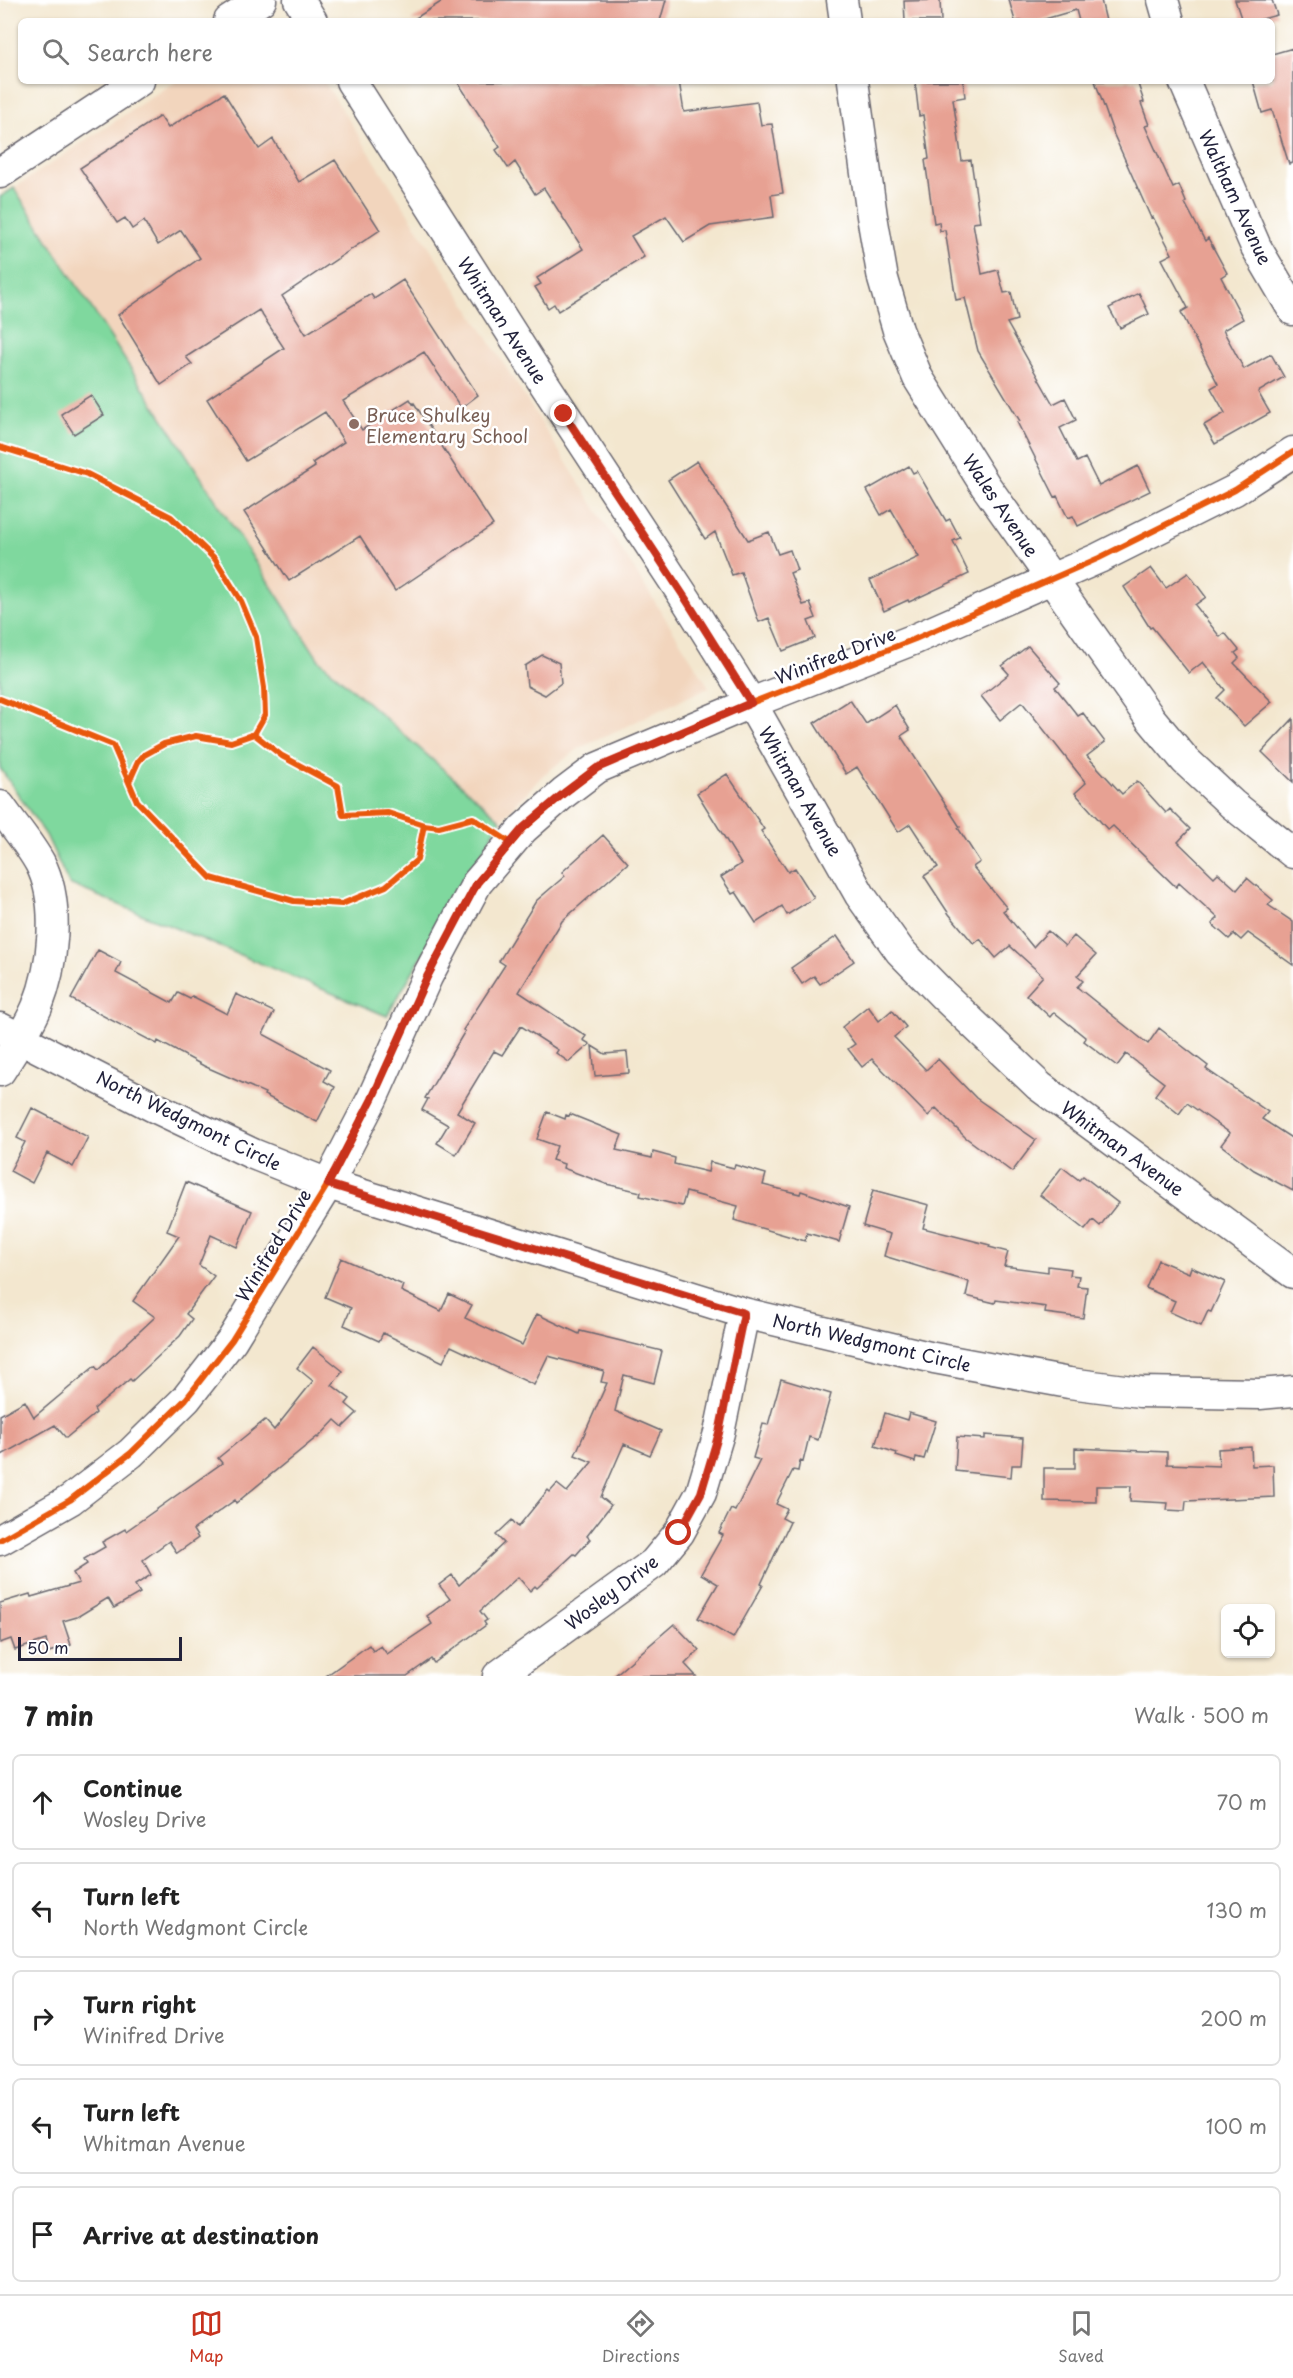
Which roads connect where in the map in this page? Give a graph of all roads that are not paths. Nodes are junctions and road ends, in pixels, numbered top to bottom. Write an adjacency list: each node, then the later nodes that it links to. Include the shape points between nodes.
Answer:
1 (261, 0): 5 (street)
2 (299, 0): 6 (street)
3 (842, 0): 7 (street)
4 (1163, 0): 8 (street)
5 (234, 18)
6 (310, 18)
7 (845, 18)
8 (1167, 18)
9 (134, 84): 13 (street)
10 (353, 84): 17 (street, Whitman Avenue)
11 (853, 84): 16 (street, Wales Avenue, via 883,279 898,330 918,378)
12 (1185, 84): 14 (street, Waltham Avenue, via 1256,247)
13 (0, 173)
14 (1293, 310)
15 (1293, 452): 16 (street, Winifred Drive, via 1235,490)
16 (1050, 579): 17 (street, Winifred Drive, via 915,639); 19 (street, Wales Avenue, via 1185,760)
17 (751, 703): 22 (street, Winifred Drive, via 597,768 523,828 477,883 427,977 372,1099); 23 (street, Whitman Avenue, via 860,895 900,951 1039,1086)
18 (0, 806): 20 (street, via 40,864 51,897 53,934 36,1008)
19 (1293, 853)
20 (10, 1032): 21 (street); 22 (street, North Wedgmont Circle, via 152,1106)
21 (0, 1071)
22 (328, 1184): 24 (street, North Wedgmont Circle); 26 (street, Winifred Drive, via 232,1340 186,1399 131,1452 70,1500)
23 (1293, 1273)
24 (744, 1313): 25 (street, North Wedgmont Circle, via 934,1358 1069,1383 1140,1392); 27 (street, Wosley Drive, via 719,1433 701,1493 679,1533 654,1563)
25 (1293, 1391)
26 (0, 1540)
27 (498, 1676)

